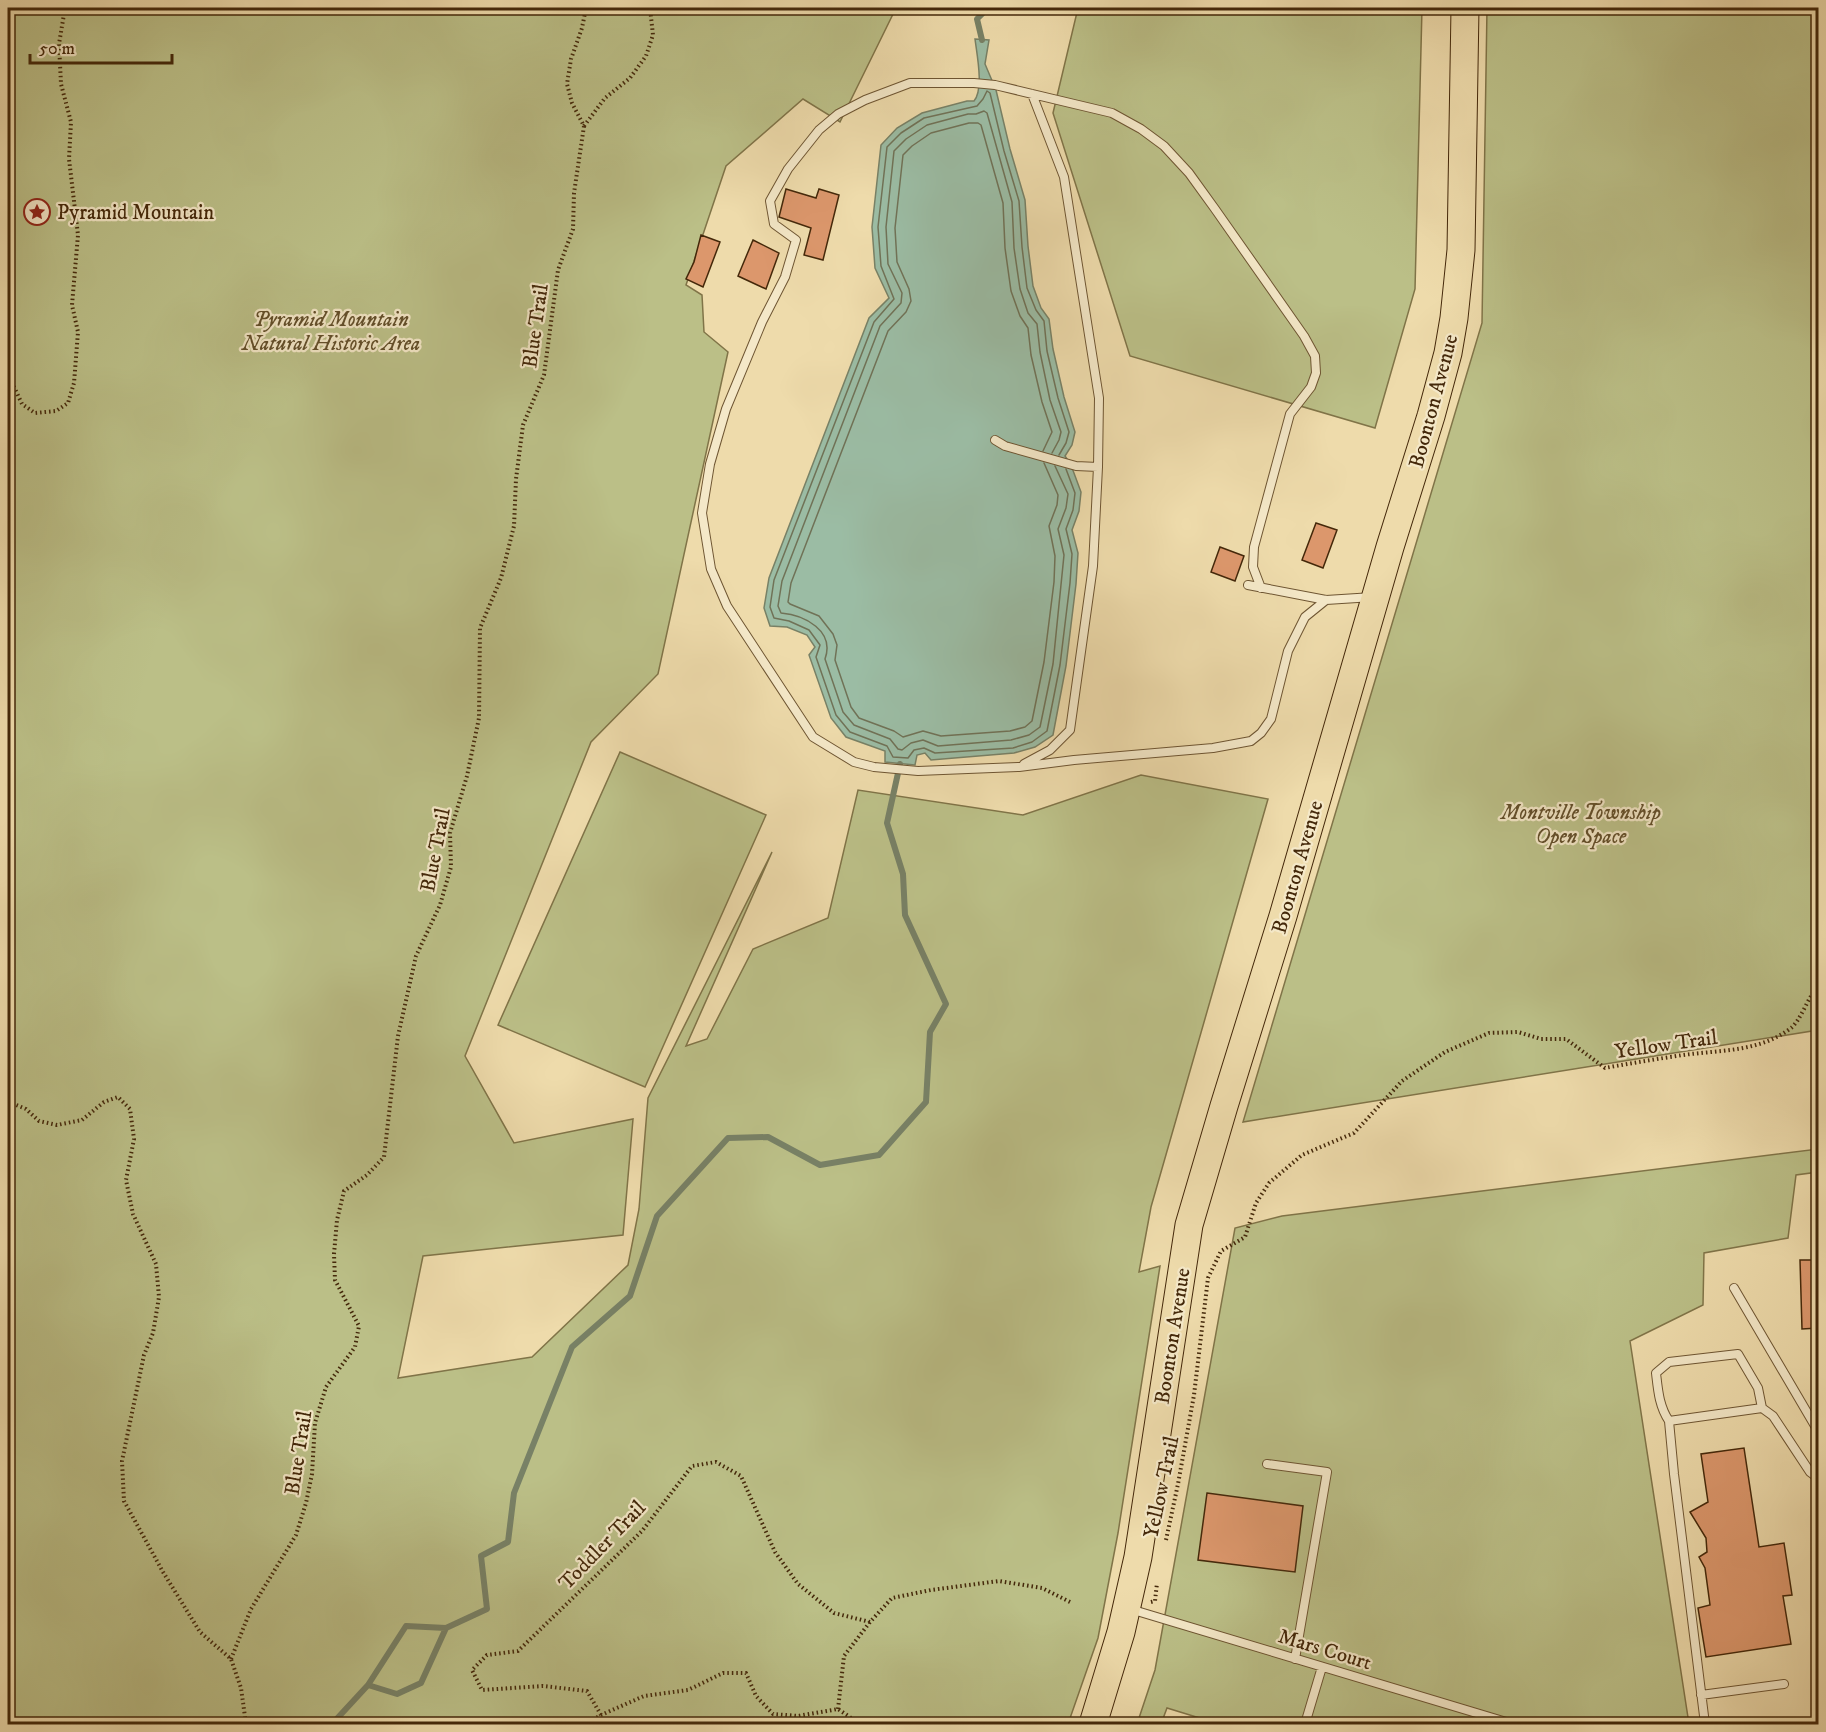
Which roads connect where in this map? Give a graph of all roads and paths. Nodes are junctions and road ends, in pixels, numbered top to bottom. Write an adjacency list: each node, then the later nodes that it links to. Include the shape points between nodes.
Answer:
1 (65, 8): 7 (path, via 59,44 61,84 71,122 69,159 78,235 72,304 78,332 69,403 56,411 36,413 22,404)
2 (586, 8): 6 (path, via 567,84)
3 (650, 8): 6 (path, via 653,35 646,56)
4 (1465, 8): 12 (main road, Boonton Avenue, via 1461,250 1454,318 1431,416)
5 (1032, 94): 9 (lane, via 1064,177 1099,398); 11 (lane, via 1112,113 1164,146 1215,209 1315,356 1316,373 1311,387 1290,414 1254,547 1253,567); 14 (lane, via 974,83 909,83 838,114 819,130 788,169 770,201 774,224 796,240 785,277 726,408 710,464 702,513 711,569 727,606 813,737 854,762 874,767 918,771)
6 (584, 126): 28 (path, Blue Trail, via 573,229 558,270 544,375 523,424 514,526 501,578 480,628 478,718 467,776 450,833 451,867 440,905 416,956 398,1036 384,1157 344,1191 337,1220 335,1280 359,1326 355,1347 326,1387 315,1423 312,1474 296,1535 251,1609)
7 (8, 375)
8 (994, 440): 9 (lane, via 1076,466)
9 (1098, 467): 14 (lane, via 1093,566 1070,730 1050,750)
10 (1248, 585): 11 (lane)
11 (1261, 588): 13 (lane)
12 (1376, 597): 13 (lane); 26 (main road, Boonton Avenue, via 1189,1225 1138,1557)
13 (1326, 600): 14 (lane, via 1305,617 1288,651 1271,719 1251,741)
14 (1019, 767)
15 (1818, 986): 23 (path, Yellow Trail, via 1793,1027 1768,1042 1729,1051 1605,1068 1566,1039 1541,1039 1518,1032 1489,1033 1445,1052 1401,1082 1354,1133 1302,1155 1269,1183 1256,1203 1245,1237 1221,1251 1208,1278 1194,1395)
16 (8, 1106): 28 (path, via 14,1104 39,1121 57,1125 82,1120 104,1102 118,1097 130,1109 134,1139 126,1180 133,1214 156,1264 159,1298 122,1461 124,1501 200,1632)
17 (1734, 1288): 20 (lane)
18 (1762, 1408): 19 (lane); 19 (lane, via 1754,1378 1738,1354 1669,1362 1656,1373 1659,1400); 22 (lane, via 1773,1416)
19 (1669, 1421): 32 (lane)
20 (1818, 1431)
21 (1267, 1464): 29 (lane, via 1327,1472)
22 (1818, 1478)
23 (1165, 1541)
24 (1159, 1574): 26 (path, via 1155,1602)
25 (1070, 1602): 27 (path, via 1042,1588 999,1581 892,1599)
26 (1126, 1608): 29 (lane, Mars Court); 38 (main road, Boonton Avenue)
27 (870, 1622): 33 (path, via 844,1656); 34 (path, Toddler Trail, via 834,1613 798,1584 775,1552 741,1476 716,1462 692,1466 642,1531 518,1651 487,1655 472,1671 483,1690 543,1686 586,1691)
28 (231, 1659): 35 (path, via 241,1688)
29 (1295, 1659): 30 (lane, Mars Court)
30 (1322, 1667): 39 (lane); 40 (lane, Mars Court)
31 (1784, 1684): 32 (lane)
32 (1701, 1695): 41 (lane)
33 (838, 1709): 34 (path, via 798,1716 772,1714 756,1695 746,1673 723,1673 688,1690 645,1696); 37 (path)
34 (600, 1715): 36 (path)
35 (246, 1725)
36 (585, 1725)
37 (860, 1725)
38 (1094, 1725)
39 (1305, 1725)
40 (1513, 1725)
41 (1705, 1725)

